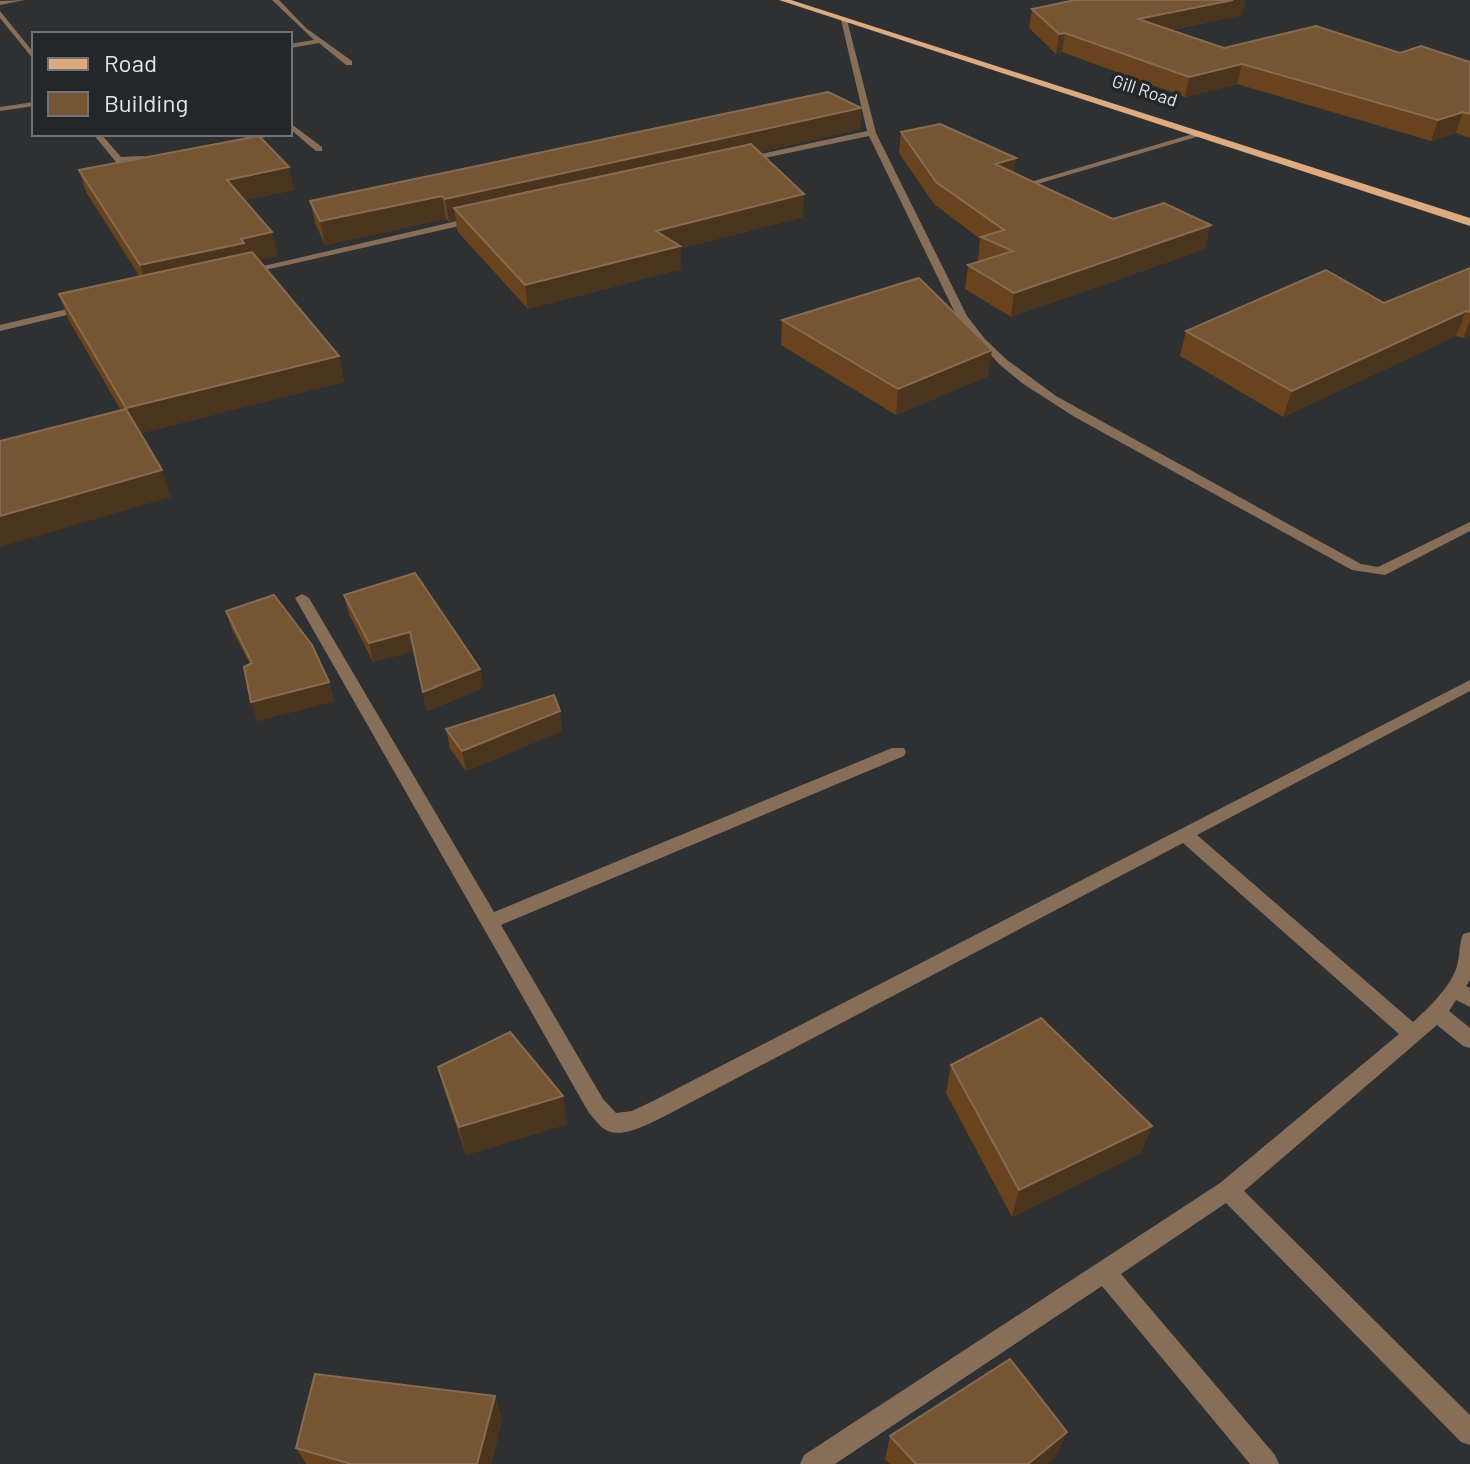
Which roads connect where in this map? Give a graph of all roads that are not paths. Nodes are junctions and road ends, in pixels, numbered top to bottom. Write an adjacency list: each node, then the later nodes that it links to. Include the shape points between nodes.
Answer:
1 (22, 0): 5 (street)
2 (275, 0): 8 (street)
3 (783, 0): 7 (main road)
4 (809, 0): 24 (main road, Gill Road)
5 (0, 3)
6 (0, 13): 10 (street)
7 (844, 20): 15 (street); 16 (main road)
8 (320, 41): 9 (street); 11 (street)
9 (292, 46)
10 (32, 55)
11 (349, 63)
12 (32, 104): 13 (street)
13 (0, 109)
14 (292, 129): 20 (street)
15 (872, 133): 22 (street); 30 (street, via 962,317 980,343 1029,385 1368,571 1390,567)
16 (1199, 135): 23 (street); 26 (main road)
17 (99, 136): 21 (street, via 119,160)
18 (265, 136): 19 (street)
19 (229, 143)
20 (319, 149)
21 (152, 157)
22 (733, 163)
23 (1031, 183)
24 (1470, 211)
25 (487, 217): 27 (street)
26 (1470, 222)
27 (228, 275)
28 (91, 307): 29 (street)
29 (0, 328)
30 (1470, 526)
31 (302, 598): 35 (street)
32 (1470, 685): 34 (street)
33 (898, 752): 35 (street)
34 (1184, 834): 35 (street, via 658,1109 612,1123 596,1106); 39 (street)
35 (489, 922)
36 (1470, 939): 37 (street)
37 (1466, 982): 38 (street)
38 (1437, 1013): 39 (street); 40 (street)
39 (1414, 1035): 41 (street)
40 (1470, 1040)
41 (1228, 1190): 42 (street); 43 (street)
42 (1106, 1273): 44 (street); 45 (street)
43 (1470, 1433)
44 (813, 1464)
45 (1266, 1464)

